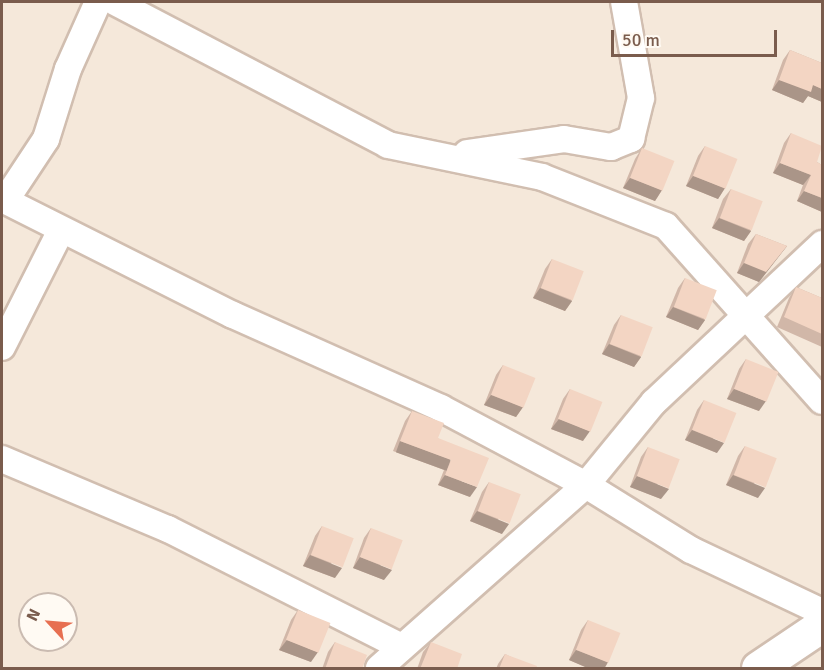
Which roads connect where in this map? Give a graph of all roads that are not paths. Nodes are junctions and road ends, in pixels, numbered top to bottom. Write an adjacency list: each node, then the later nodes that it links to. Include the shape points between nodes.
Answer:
1 (98, 2): 5 (street, via 68,69 46,139)
2 (115, 2): 4 (street, via 388,145)
3 (624, 2): 4 (street, via 641,98 631,139 611,147 564,139)
4 (446, 156): 8 (street, via 542,177 666,226)
5 (3, 200): 6 (street)
6 (61, 230): 9 (street); 12 (street, via 441,408)
7 (822, 244): 8 (street)
8 (746, 321): 10 (street); 12 (street, via 654,402)
9 (2, 347)
10 (822, 401)
11 (2, 459): 15 (street, via 168,529)
12 (586, 485): 13 (street, via 691,550); 15 (street)
13 (822, 612)
14 (822, 625): 17 (street)
15 (402, 647): 16 (street)
16 (379, 669)
17 (758, 669)

